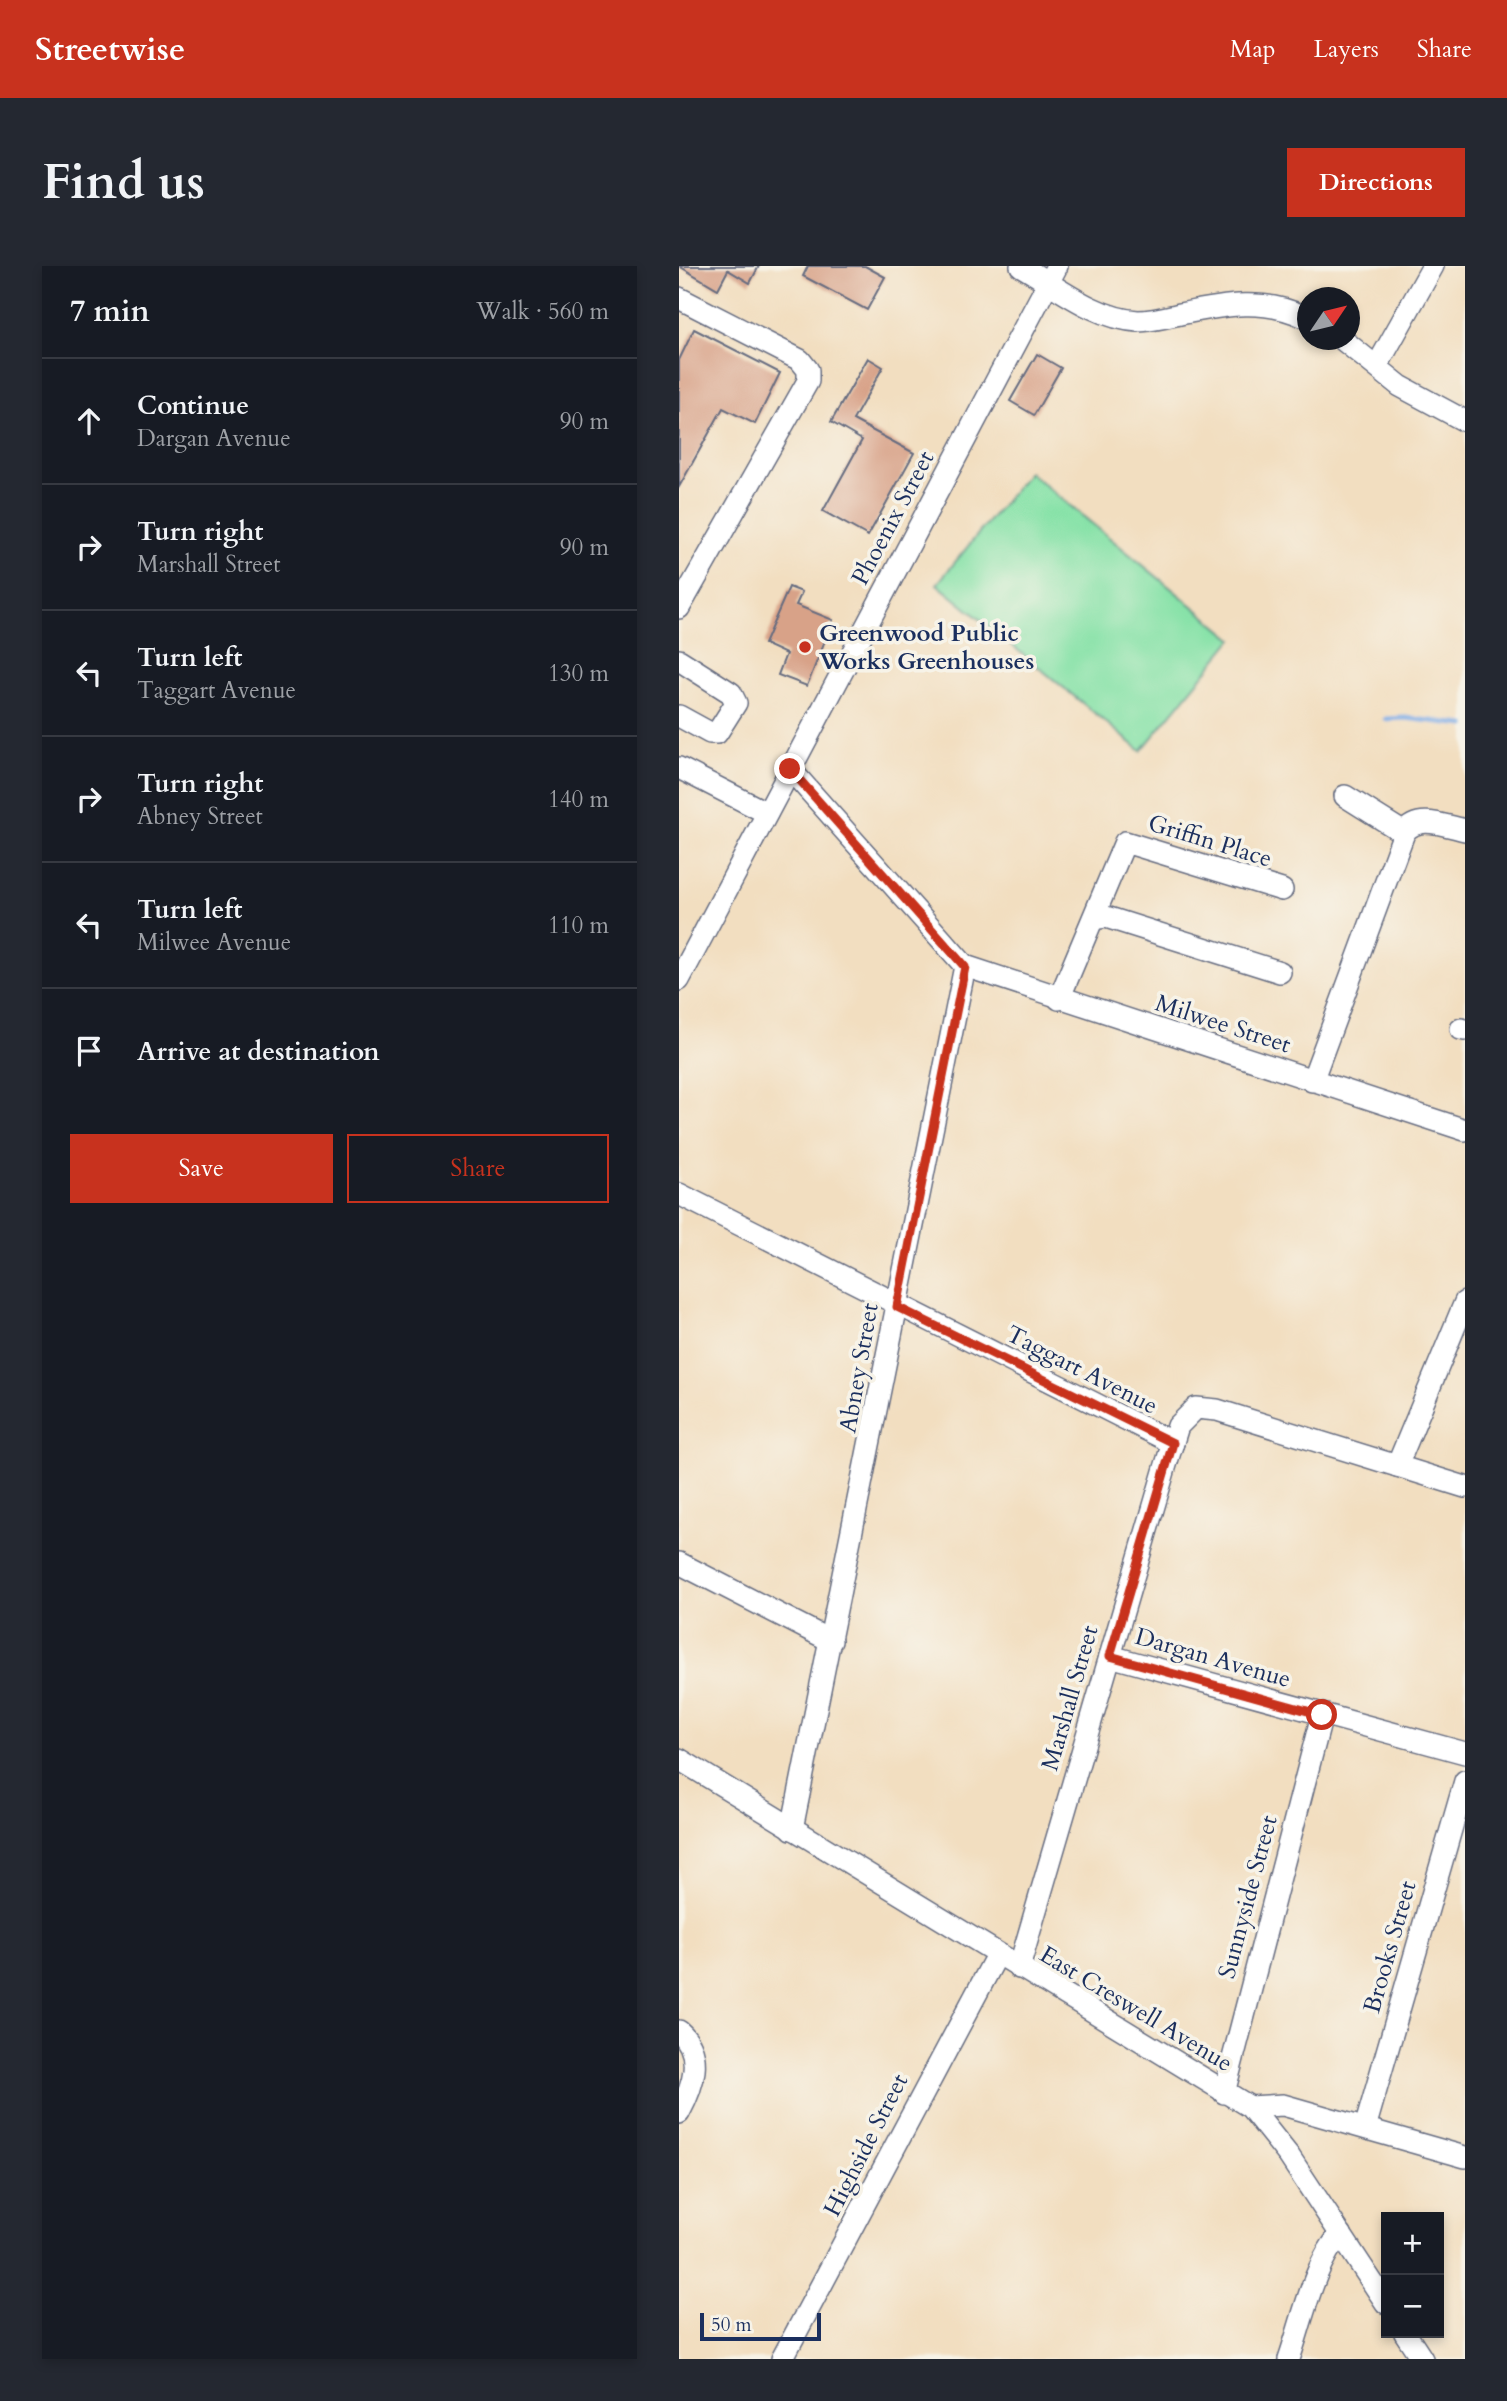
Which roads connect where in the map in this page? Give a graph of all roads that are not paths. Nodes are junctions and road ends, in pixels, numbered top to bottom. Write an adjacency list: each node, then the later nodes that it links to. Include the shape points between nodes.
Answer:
1 (1021, 266): 3 (street)
2 (1433, 266): 7 (street)
3 (1053, 274): 5 (street, via 1122,319 1155,319 1245,303); 13 (street, Phoenix Street)
4 (679, 298): 9 (street, via 800,360 808,370 807,381)
5 (1297, 314)
6 (1356, 350): 7 (street)
7 (1377, 366): 8 (street, via 1400,386)
8 (1465, 421)
9 (679, 608)
10 (679, 660): 11 (street, via 731,693 736,702 717,733)
11 (679, 716)
12 (679, 768): 15 (street)
13 (790, 769): 15 (street, Phoenix Street); 20 (street)
14 (1345, 796): 17 (street)
15 (767, 813): 22 (street, Phoenix Street)
16 (1465, 830): 17 (street, via 1421,821)
17 (1404, 833): 24 (street)
18 (1282, 890): 19 (street, Griffin Place, via 1125,842)
19 (1094, 919): 21 (street, via 1105,917); 23 (street, Griffin Place)
20 (965, 967): 23 (street, Milwee Street); 28 (street, Abney Street)
21 (1280, 972)
22 (679, 980)
23 (1059, 999): 24 (street, Milwee Street)
24 (1312, 1081): 25 (street, Milwee Street)
25 (1465, 1130)
26 (679, 1194): 28 (street, Taggart Avenue)
27 (1465, 1302): 30 (street)
28 (897, 1307): 29 (street, Taggart Avenue); 33 (street, Abney Street)
29 (1173, 1443): 30 (street, Taggart Avenue, via 1182,1418 1191,1410 1205,1408); 34 (street, Marshall Street)
30 (1397, 1466): 31 (street, Taggart Avenue)
31 (1465, 1487)
32 (679, 1563): 33 (street)
33 (831, 1641): 39 (street, Abney Street)
34 (1110, 1656): 35 (street, Dargan Avenue); 41 (street, Marshall Street)
35 (1322, 1715): 36 (street, Dargan Avenue); 43 (street, Sunnyside Street)
36 (1465, 1753)
37 (679, 1759): 39 (street, East Creswell Avenue)
38 (1465, 1781): 46 (street, Brooks Street)
39 (792, 1829): 40 (street, East Creswell Avenue)
40 (997, 1955): 41 (street, East Creswell Avenue); 51 (street, Highside Street)
41 (1019, 1968): 43 (street, East Creswell Avenue)
42 (679, 2031): 45 (street, via 694,2054 690,2092)
43 (1224, 2093): 44 (street, East Creswell Avenue)
44 (1249, 2107): 46 (street, via 1283,2105); 48 (street, East Creswell Avenue, via 1289,2156)
45 (679, 2113)
46 (1364, 2127): 47 (street)
47 (1465, 2157)
48 (1341, 2234): 49 (street, East Creswell Avenue); 52 (street, via 1321,2266)
49 (1381, 2295)
50 (1408, 2338): 53 (street)
51 (782, 2359)
52 (1289, 2359)
53 (1422, 2359)

